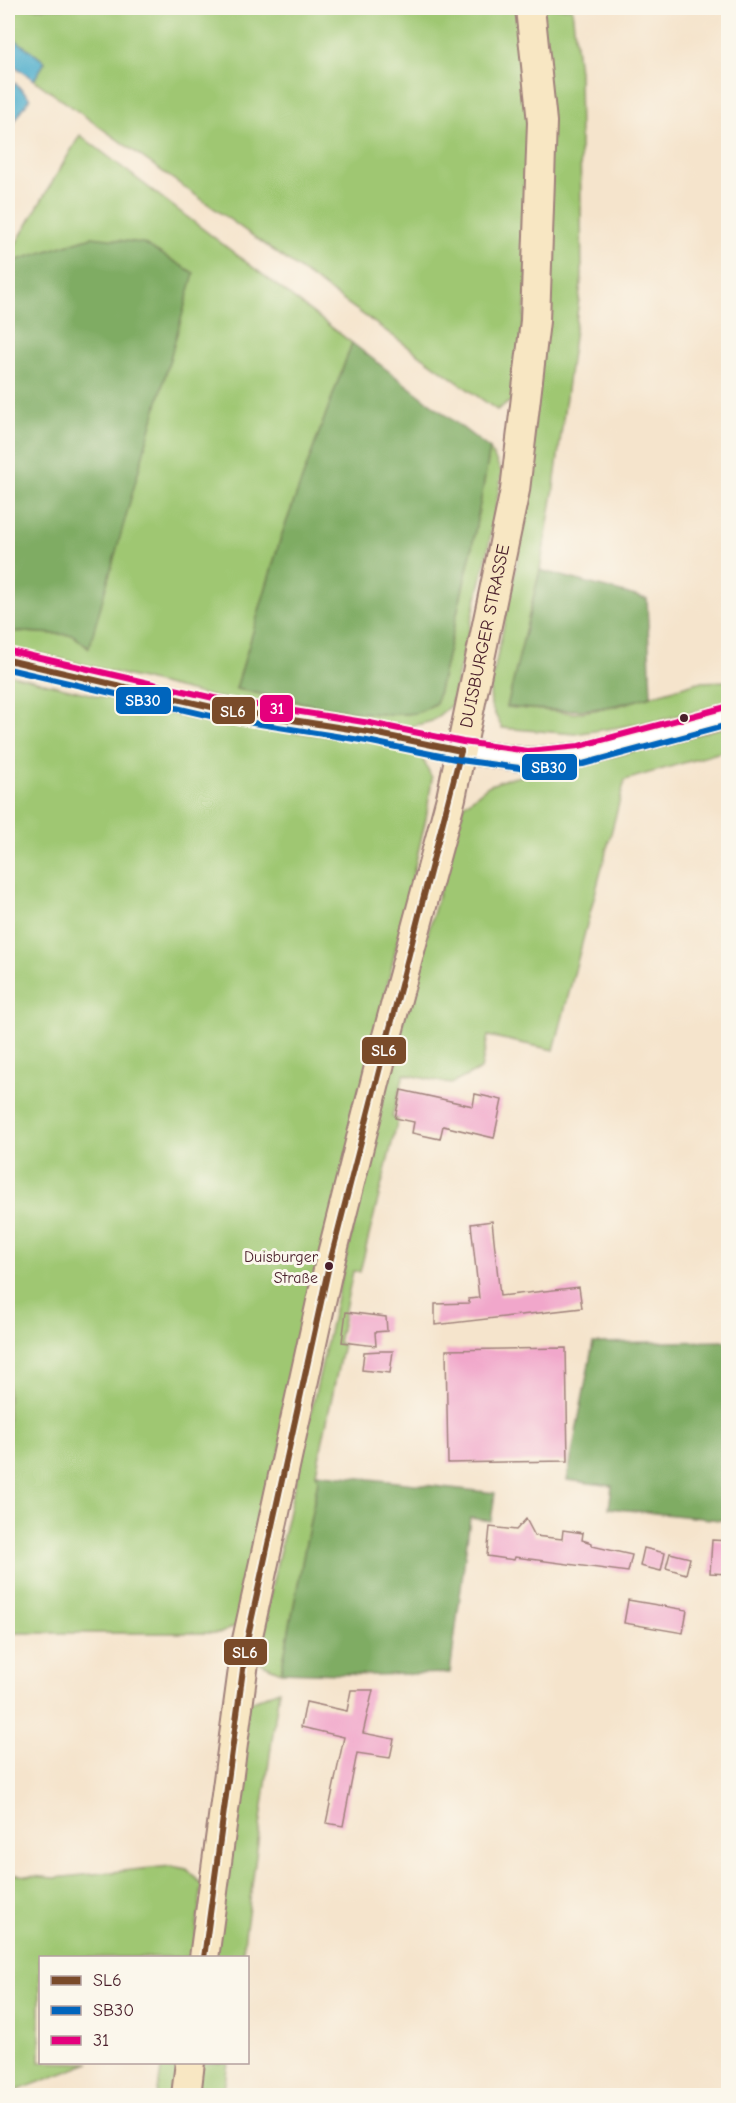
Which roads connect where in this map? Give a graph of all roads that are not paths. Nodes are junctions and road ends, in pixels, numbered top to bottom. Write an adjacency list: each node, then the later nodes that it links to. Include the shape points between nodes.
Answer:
1 (530, 8): 4 (main road, DUISBURGER STRASSE, via 542,122 535,321 515,490)
2 (8, 660): 4 (street, via 216,708)
3 (729, 716): 4 (street, via 581,755 528,760)
4 (461, 751): 5 (main road, DUISBURGER STRASSE, via 328,1270 249,1629)
5 (204, 1956)
6 (190, 2064): 7 (main road)
7 (186, 2096)

